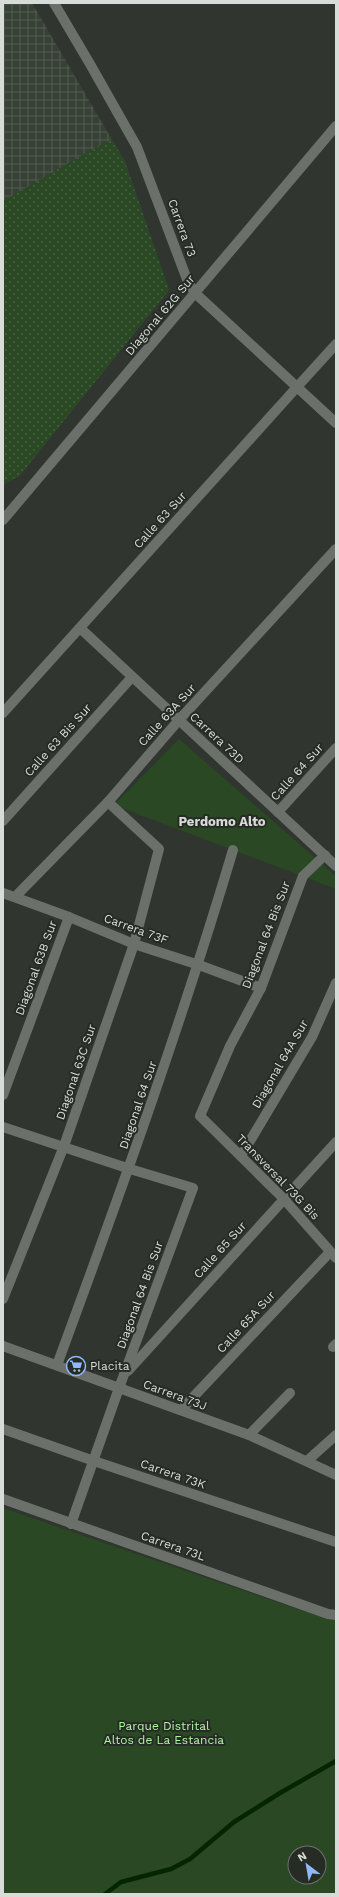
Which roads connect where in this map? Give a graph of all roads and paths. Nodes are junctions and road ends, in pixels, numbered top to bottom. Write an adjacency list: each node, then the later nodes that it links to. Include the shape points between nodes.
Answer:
1 (54, 3): 3 (street, Carrera 73, via 137,147 188,282)
2 (336, 126): 3 (street, Diagonal 62G Sur)
3 (196, 293): 5 (street, Carrera 73); 7 (street, Diagonal 62G Sur)
4 (336, 344): 5 (street, Calle 63 Sur)
5 (297, 387): 6 (street, Carrera 73); 9 (street, Calle 63 Sur)
6 (336, 423)
7 (3, 520)
8 (336, 549): 12 (street, Calle 63A Sur)
9 (80, 628): 10 (street, Carrera 73D); 11 (street, Calle 63 Sur)
10 (132, 677): 12 (street, Carrera 73D); 16 (street, Calle 63 Bis Sur)
11 (3, 713)
12 (179, 720): 14 (street, Calle 63A Sur); 15 (street, Carrera 73D)
13 (336, 748): 15 (street, Calle 64 Sur)
14 (108, 802): 21 (street, Calle 63A Sur); 23 (street, Diagonal 63C Sur, via 159,849)
15 (278, 812): 18 (street, Carrera 73D)
16 (3, 821)
17 (233, 850): 24 (street, Diagonal 64 Sur)
18 (325, 855): 19 (street, Carrera 73D); 26 (street, Diagonal 64 Bis Sur, via 303,876)
19 (336, 866)
20 (4, 896): 21 (street, Carrera 73F)
21 (16, 897): 22 (street, Carrera 73F)
22 (69, 917): 23 (street, Carrera 73F); 27 (street, Diagonal 63B Sur)
23 (134, 944): 24 (street, Carrera 73F); 31 (street, Diagonal 63C Sur)
24 (199, 965): 26 (street, Carrera 73F); 33 (street, Diagonal 64 Sur)
25 (336, 983): 32 (street, Diagonal 64A Sur, via 312,1037)
26 (261, 988): 28 (street, Diagonal 64 Bis Sur, via 230,1046)
27 (3, 1095)
28 (200, 1116): 32 (street, Transversal 73G Bis)
29 (3, 1127): 31 (street)
30 (336, 1142): 34 (street, Calle 65 Sur)
31 (64, 1146): 33 (street); 36 (street, Diagonal 63C Sur)
32 (241, 1156): 34 (street, Transversal 73G Bis)
33 (130, 1169): 38 (street, Diagonal 64 Sur); 39 (street, Diagonal 64 Bis Sur, via 193,1188)
34 (283, 1198): 35 (street, Transversal 73G Bis); 39 (street, Calle 65 Sur)
35 (333, 1255): 42 (street, Calle 65A Sur)
36 (3, 1299)
37 (3, 1346): 38 (street, Carrera 73J)
38 (57, 1365): 40 (street, Carrera 73J)
39 (124, 1375): 40 (street, Diagonal 64 Bis Sur)
40 (119, 1388): 42 (street, Carrera 73J); 46 (street, Diagonal 64 Bis Sur)
41 (290, 1393): 44 (street)
42 (181, 1410): 44 (street, Carrera 73J)
43 (3, 1428): 46 (street, Carrera 73K)
44 (249, 1435): 47 (street, Carrera 73J)
45 (336, 1435): 47 (street)
46 (94, 1461): 50 (street, Diagonal 64 Bis Sur); 51 (street, Carrera 73K)
47 (307, 1461): 48 (street, Carrera 73J)
48 (336, 1475)
49 (3, 1499): 50 (street, Carrera 73L)
50 (71, 1524): 52 (street, Carrera 73L)
51 (336, 1542)
52 (336, 1615)

